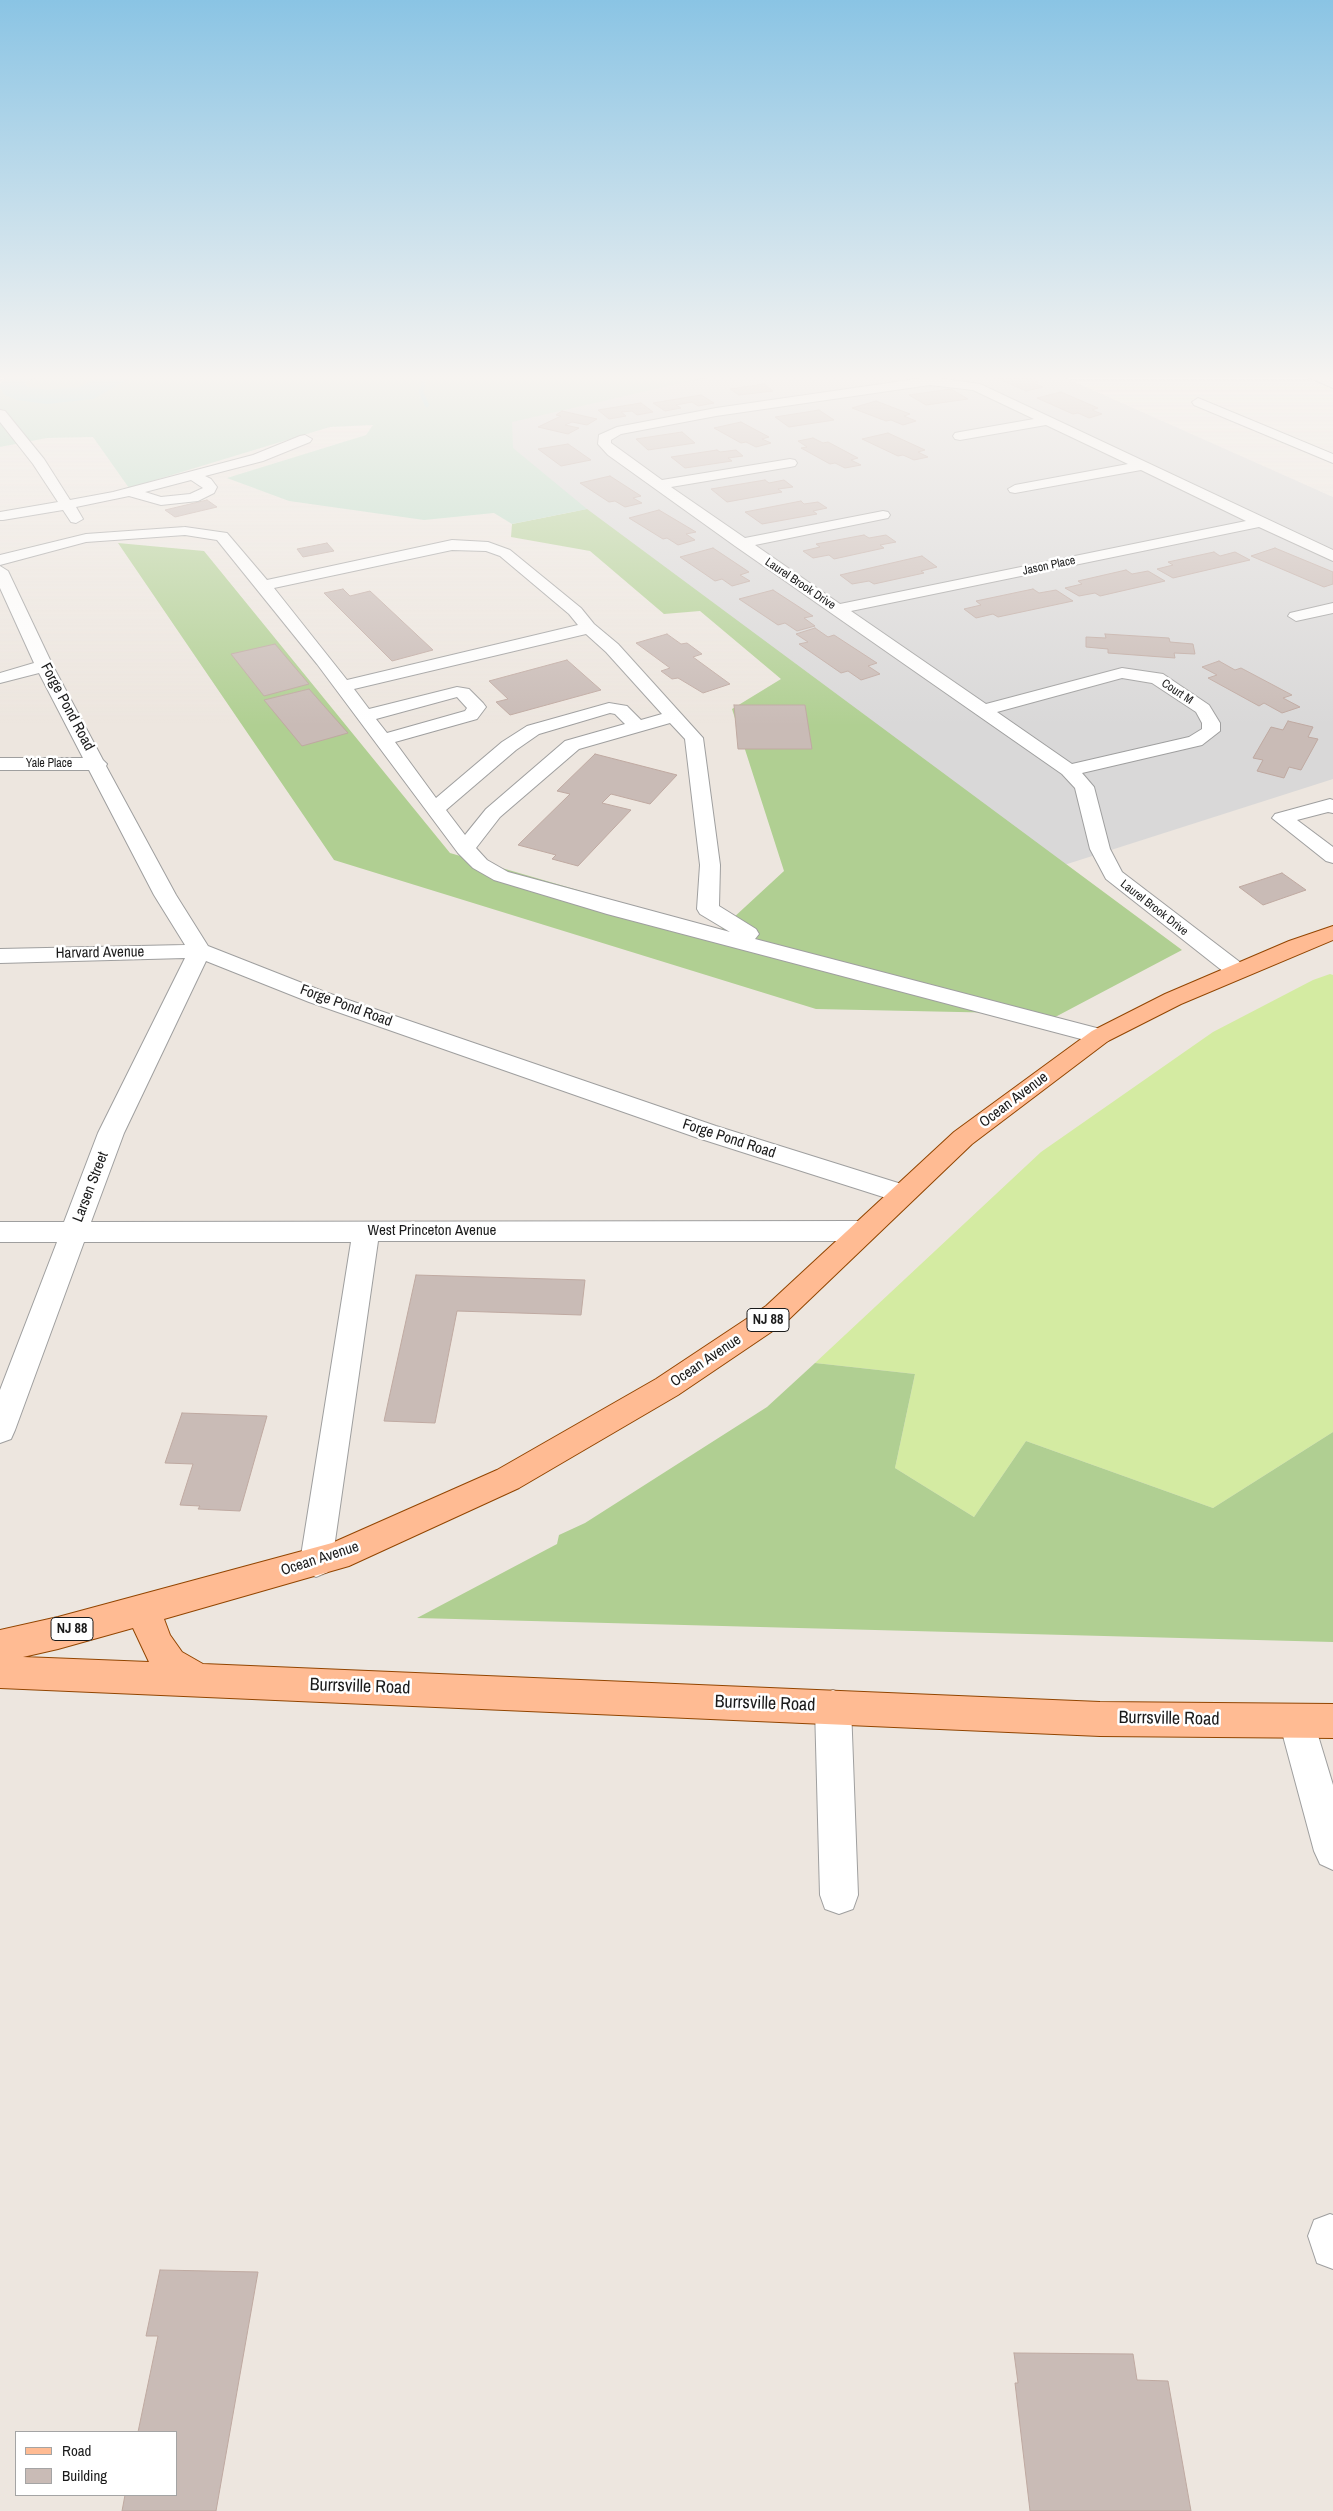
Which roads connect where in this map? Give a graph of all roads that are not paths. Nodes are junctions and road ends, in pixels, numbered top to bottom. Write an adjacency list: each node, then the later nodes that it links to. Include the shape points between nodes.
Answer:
1 (59, 491): 7 (street)
2 (133, 491): 6 (street)
3 (207, 491): 6 (street, via 193,498 161,502)
4 (666, 491): 12 (street, Laurel Brook Drive)
5 (1195, 491): 10 (street, Laurel Brook Drive)
6 (130, 492): 7 (street)
7 (69, 505): 8 (street); 11 (street)
8 (3, 516)
9 (883, 516): 12 (street)
10 (1261, 522): 13 (street, Laurel Brook Drive); 18 (street, Jason Place)
11 (86, 538): 14 (street); 16 (street, via 185,531 222,536)
12 (740, 543): 18 (street, Laurel Brook Drive)
13 (1333, 556)
14 (0, 560)
15 (0, 571): 21 (street, Forge Pond Road)
16 (264, 585): 20 (street, via 452,545 488,548 504,553 575,612); 23 (street)
17 (1333, 608): 19 (street)
18 (837, 609): 24 (street, Laurel Brook Drive)
19 (1296, 616)
20 (588, 627): 23 (street, via 574,633); 26 (street, via 612,648)
21 (44, 666): 22 (street); 30 (street, Forge Pond Road)
22 (0, 678)
23 (343, 686): 25 (street)
24 (983, 710): 31 (street, Laurel Brook Drive); 31 (street, Court M, via 1122,673 1157,678 1203,709 1211,722 1211,731 1195,741)
25 (365, 716): 28 (street); 28 (street, via 457,692 464,693 477,708 471,715)
26 (674, 716): 27 (street); 37 (street, via 694,738 710,865 708,909)
27 (636, 725): 33 (street, via 621,710 609,708 533,730 509,746); 34 (street, via 572,745 493,813)
28 (383, 740): 33 (street)
29 (0, 764): 30 (street, Yale Place)
30 (98, 764): 38 (street, Forge Pond Road, via 165,895)
31 (1069, 770): 40 (street, Laurel Brook Drive, via 1084,787 1100,849 1113,875)
32 (1333, 807): 35 (street, via 1330,805 1282,818)
33 (435, 809): 34 (street)
34 (465, 849): 37 (street, via 480,864 501,876)
35 (1333, 857)
36 (1333, 933): 40 (main road, Ocean Avenue / NJ 88)
37 (772, 949): 41 (street)
38 (200, 951): 39 (street, Harvard Avenue); 42 (street, Forge Pond Road, via 317,997 706,1132); 46 (street, Larsen Street, via 111,1134)
39 (0, 956)
40 (1237, 971): 41 (main road, Ocean Avenue / NJ 88)
41 (1100, 1036): 42 (main road, Ocean Avenue / NJ 88, via 963,1138)
42 (902, 1194): 44 (main road, Ocean Avenue / NJ 88)
43 (366, 1231): 44 (street, West Princeton Avenue); 46 (street, West Princeton Avenue); 48 (street)
44 (863, 1231): 48 (main road, Ocean Avenue / NJ 88, via 776,1314 667,1387 508,1479 337,1556)
45 (0, 1232): 46 (street, West Princeton Avenue)
46 (74, 1232): 47 (street, Larsen Street)
47 (0, 1430)
48 (316, 1562): 49 (main road, Ocean Avenue / NJ 88)
49 (144, 1610): 50 (main road, Ocean Avenue / NJ 88); 52 (main road, Burrsville Road, via 156,1644 170,1663)
50 (0, 1646)
51 (0, 1672): 52 (main road, Burrsville Road)
52 (197, 1680): 53 (main road, Burrsville Road)
53 (833, 1707): 54 (main road, Burrsville Road, via 1100,1719); 57 (street)
54 (1297, 1721): 55 (main road, Burrsville Road); 56 (street)
55 (1333, 1721)
56 (1333, 1851)
57 (839, 1895)

